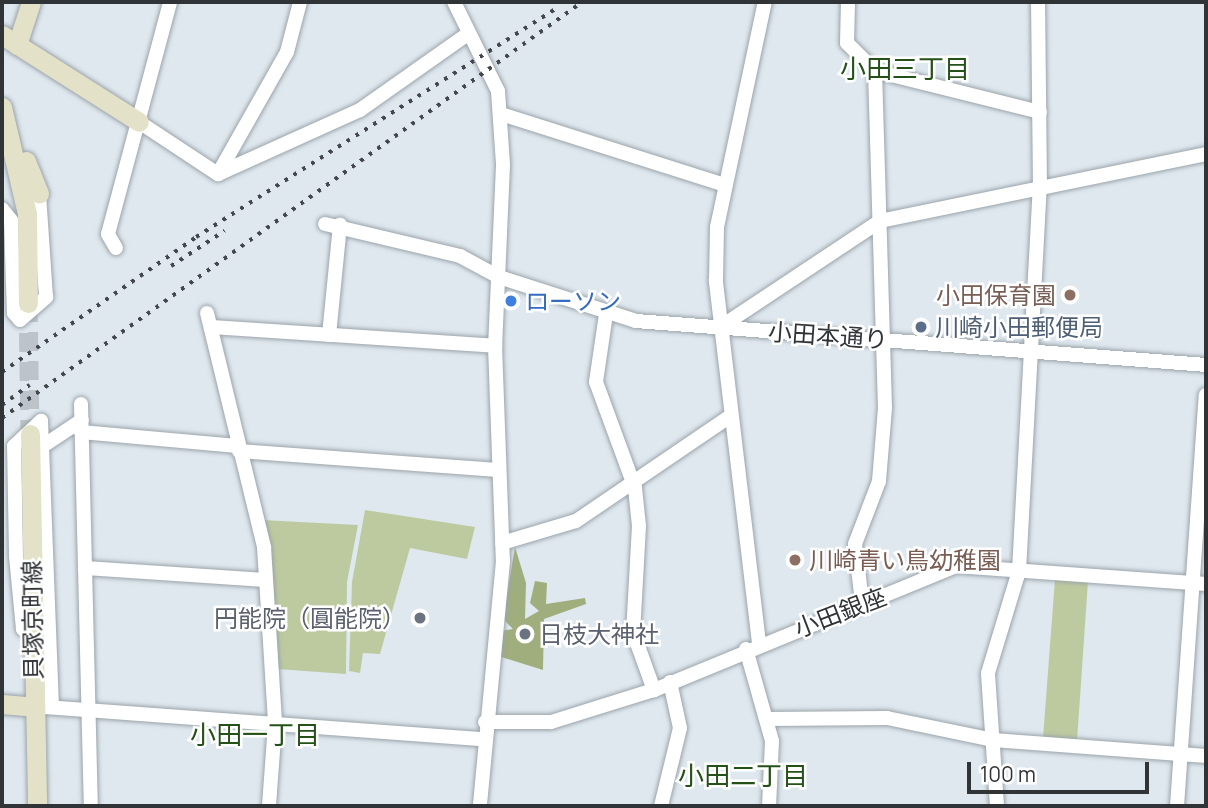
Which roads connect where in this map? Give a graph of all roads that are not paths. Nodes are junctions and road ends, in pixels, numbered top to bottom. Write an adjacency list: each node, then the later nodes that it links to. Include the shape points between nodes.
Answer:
1 (31, 2): 9 (street)
2 (170, 2): 14 (street)
3 (300, 2): 16 (street, via 287,52)
4 (454, 2): 8 (street)
5 (765, 2): 17 (street)
6 (848, 2): 10 (street, via 847,43)
7 (1038, 2): 11 (street)
8 (469, 33): 13 (street, via 498,91); 16 (street, via 360,110)
9 (10, 40): 14 (street)
10 (875, 71): 11 (street); 21 (street)
11 (1040, 112): 18 (street)
12 (4, 114): 19 (street); 24 (street, via 27,214)
13 (501, 114): 17 (street); 23 (street)
14 (139, 122): 16 (street); 22 (street, via 108,234)
15 (1206, 154): 18 (street)
16 (218, 174)
17 (725, 185): 26 (street, via 717,227)
18 (1040, 188): 21 (street); 30 (street)
19 (39, 194): 20 (street, via 46,297 20,320 13,313 11,220)
20 (2, 209)
21 (880, 220): 26 (street); 28 (street)
22 (116, 248)
23 (499, 277): 25 (street, 小田本通り); 27 (street, 小田本通り, via 460,256 332,225); 29 (street)
24 (28, 303)
25 (606, 314): 26 (street, 小田本通り); 39 (street, via 596,382)
26 (719, 328): 28 (street, 小田本通り); 34 (street)
27 (329, 335): 29 (street); 37 (street, via 209,320)
28 (884, 339): 30 (street, 小田本通り); 45 (street, via 881,471 855,544)
29 (495, 346): 38 (street)
30 (1033, 352): 31 (street, 小田本通り); 42 (street)
31 (1206, 365)
32 (1206, 395): 44 (street)
33 (81, 404): 35 (street)
34 (729, 417): 39 (street); 46 (street)
35 (81, 426): 36 (street); 37 (street); 41 (street, via 87,477)
36 (38, 439): 50 (street); 50 (street, 貝塚京町線, via 32,635)
37 (238, 448): 38 (street); 43 (street)
38 (497, 470): 40 (street)
39 (633, 481): 40 (street, via 576,521); 48 (street, via 639,526 633,632)
40 (502, 543): 53 (street)
41 (85, 568): 43 (street); 51 (street)
42 (1019, 571): 44 (street, 小田銀座); 45 (street, 小田銀座, via 956,566); 56 (street, via 988,673)
43 (266, 580): 54 (street)
44 (1200, 584): 57 (street)
45 (862, 602): 46 (street, 小田銀座)
46 (752, 646): 47 (street, 小田銀座); 52 (street)
47 (670, 682): 48 (street, 小田銀座); 63 (street, via 680,729)
48 (654, 690): 53 (street, 小田銀座, via 551,722)
49 (2, 704): 50 (street)
50 (43, 707): 51 (street); 59 (street, 貝塚京町線)
51 (89, 710): 54 (street); 60 (street)
52 (767, 719): 56 (street, via 887,718); 64 (street)
53 (485, 722): 55 (street)
54 (275, 724): 55 (street); 61 (street)
55 (483, 739): 62 (street)
56 (993, 740): 57 (street); 65 (street)
57 (1181, 754): 58 (street); 66 (street)
58 (1206, 756)
59 (37, 806)
60 (92, 806)
61 (269, 806)
62 (481, 806)
63 (661, 806)
64 (769, 806)
65 (997, 806)
66 (1177, 806)

